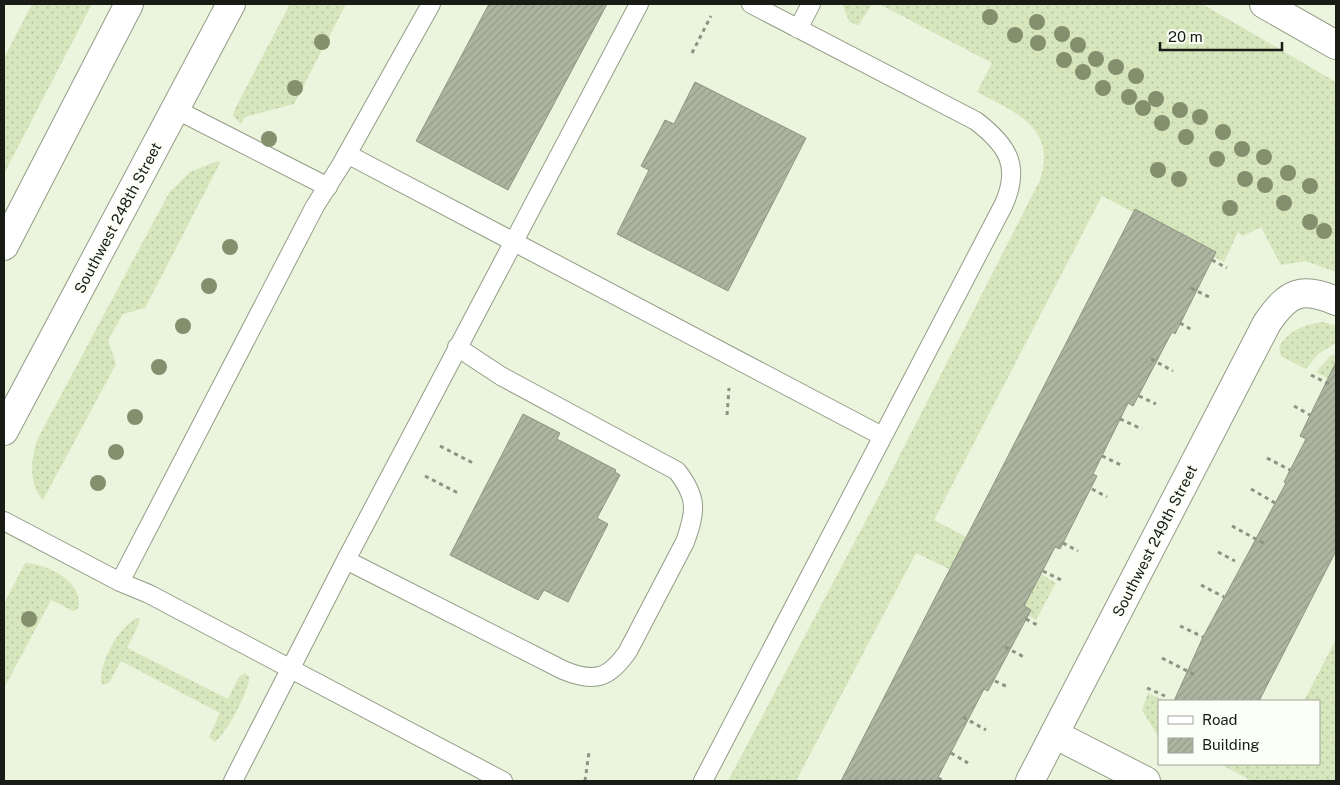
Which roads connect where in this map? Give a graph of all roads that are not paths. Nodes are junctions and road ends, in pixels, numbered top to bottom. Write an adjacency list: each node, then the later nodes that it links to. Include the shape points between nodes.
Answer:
1 (129, 4): 14 (street)
2 (231, 4): 10 (street, Southwest 248th Street)
3 (431, 4): 11 (lane)
4 (639, 4): 13 (lane)
5 (811, 4): 8 (lane)
6 (1264, 4): 9 (street)
7 (761, 6): 8 (lane)
8 (798, 29): 18 (lane, via 976,121 1004,146 1010,159 1012,182 1004,204)
9 (1336, 45)
10 (176, 109): 12 (lane); 17 (street, Southwest 248th Street)
11 (347, 154): 12 (lane); 13 (lane)
12 (328, 186): 21 (lane)
13 (513, 241): 16 (lane); 18 (lane)
14 (4, 246)
15 (1336, 301): 23 (street, Southwest 249th Street, via 1308,292 1290,296 1268,323)
16 (458, 347): 20 (lane); 20 (lane, via 501,376 677,471 690,488 692,525 628,651 618,667 606,675 591,678 563,670)
17 (4, 431)
18 (882, 436): 26 (lane)
19 (4, 521): 21 (lane)
20 (346, 560): 22 (lane)
21 (120, 582): 22 (lane, via 149,594)
22 (291, 670): 24 (lane); 25 (lane)
23 (1054, 734): 27 (street, Southwest 249th Street); 28 (street)
24 (233, 781)
25 (504, 781)
26 (703, 781)
27 (1030, 781)
28 (1146, 781)

